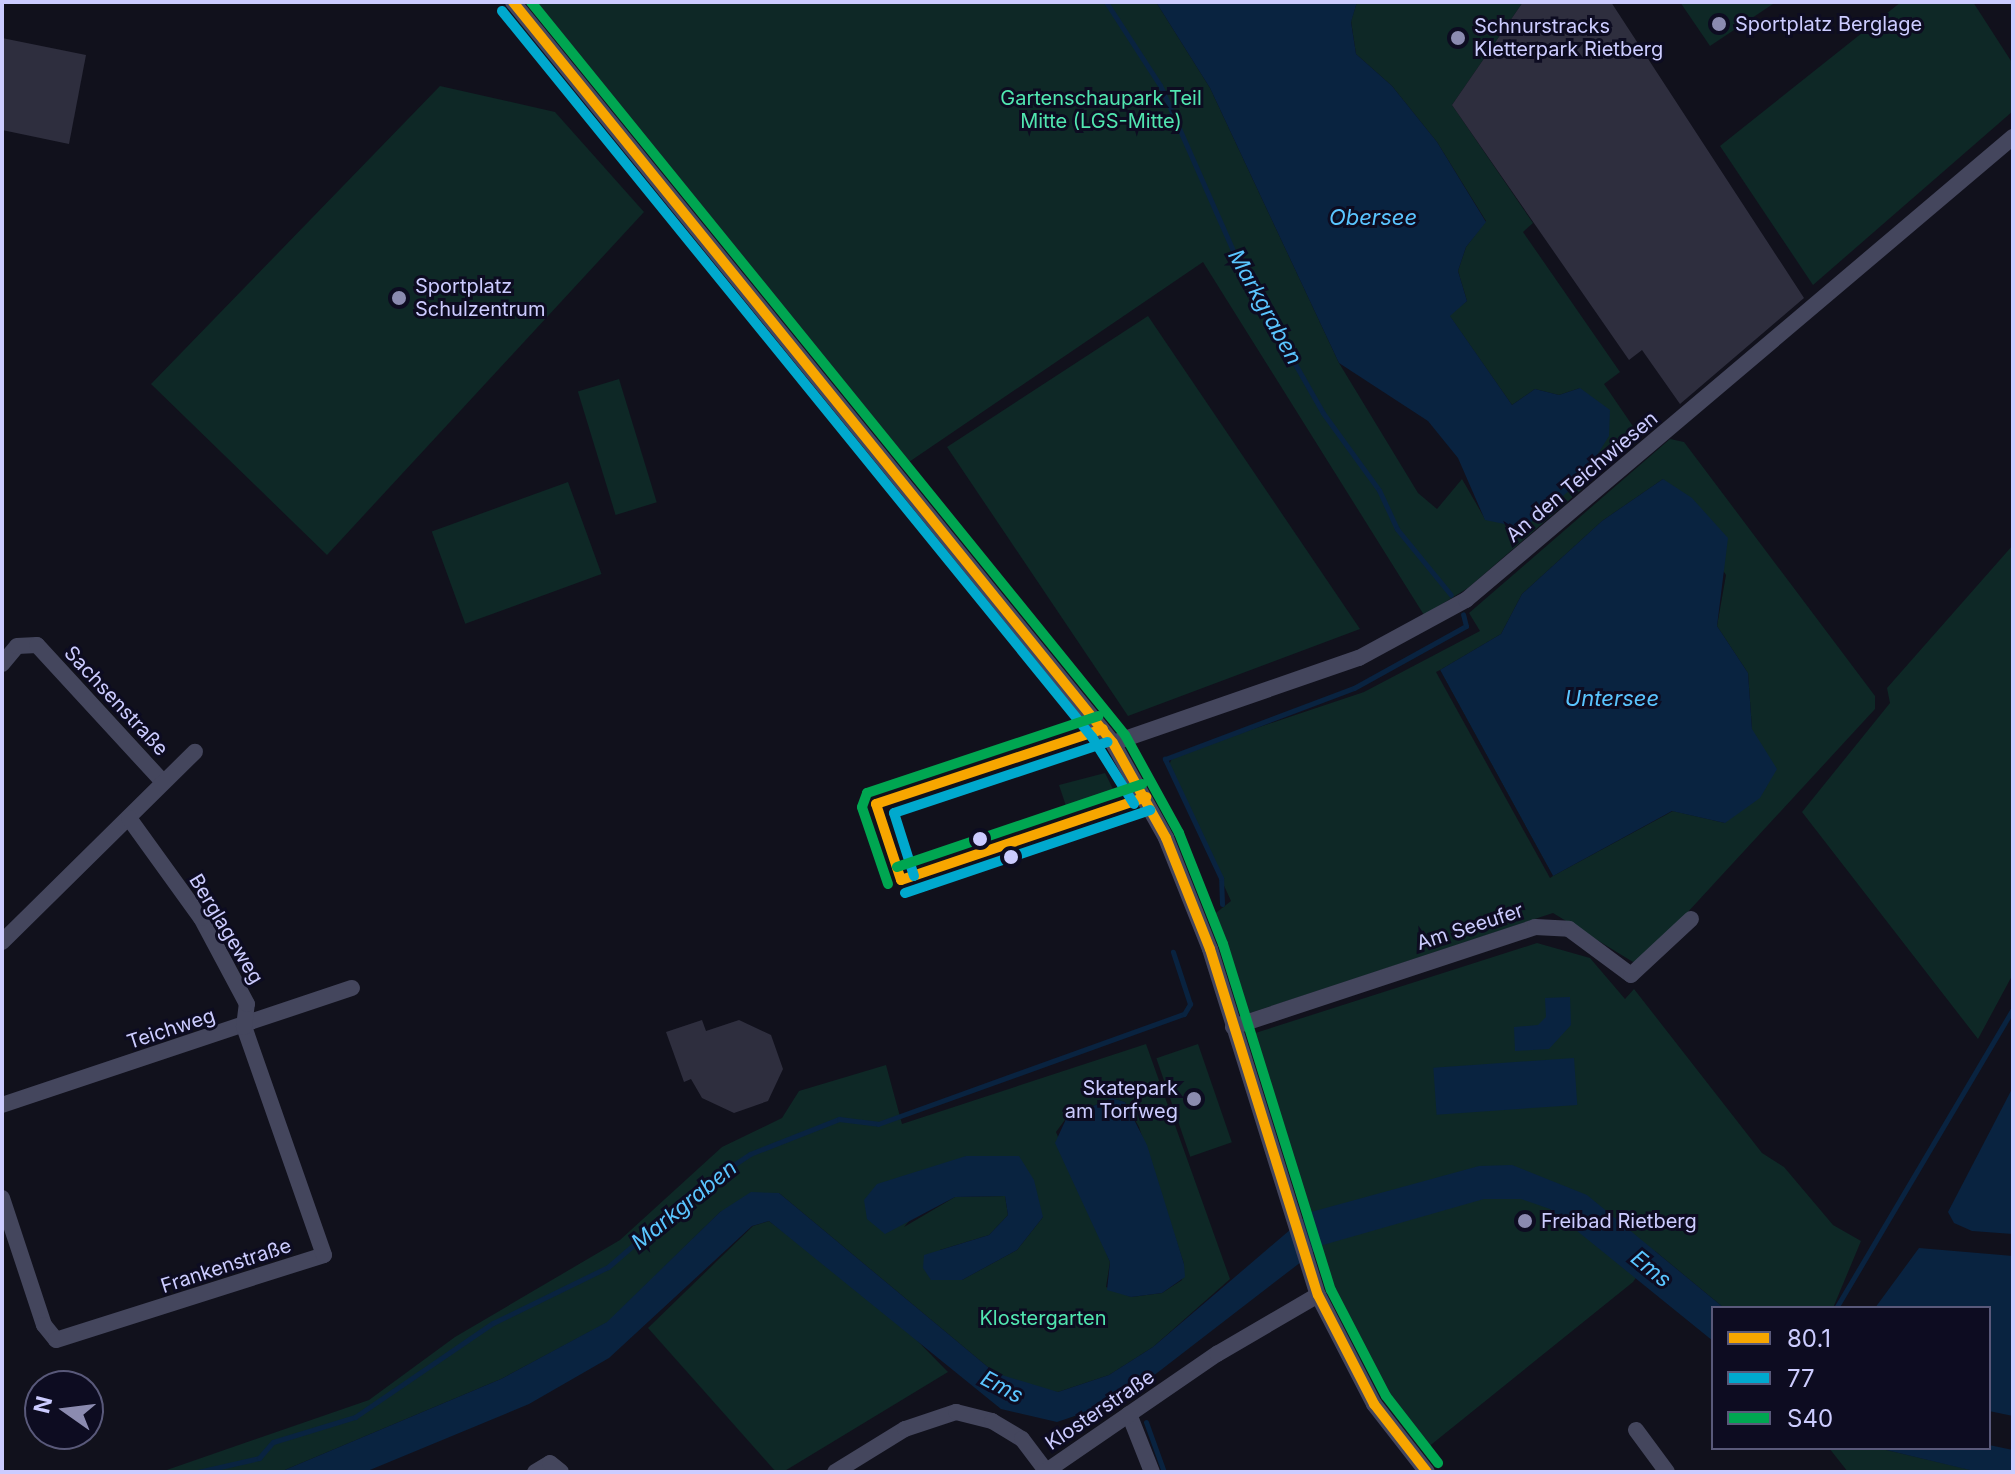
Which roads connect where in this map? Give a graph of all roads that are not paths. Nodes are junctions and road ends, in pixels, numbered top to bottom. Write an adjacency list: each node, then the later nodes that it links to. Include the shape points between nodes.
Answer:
1 (513, 2): 4 (street)
2 (2013, 137): 4 (street, An den Teichwiesen, via 1466,600 1359,658)
3 (2, 664): 6 (street, Sachsenstraße, via 17,646 37,645)
4 (1113, 743): 12 (street, via 1178,864)
5 (195, 752): 6 (street)
6 (163, 782): 7 (street)
7 (129, 818): 9 (street); 11 (street, Berglageweg, via 201,918 247,1004)
8 (1691, 919): 12 (street, Am Seeufer, via 1631,975 1569,929 1535,927)
9 (2, 942)
10 (352, 988): 11 (street, Teichweg)
11 (244, 1027): 13 (street, Teichweg); 14 (street, Frankenstraße, via 324,1255 56,1340 44,1325)
12 (1233, 1027): 15 (street, via 1310,1273)
13 (2, 1105)
14 (2, 1198)
15 (1312, 1298): 16 (street, Klosterstraße); 23 (street, via 1374,1404)
16 (1129, 1414): 21 (street, Klosterstraße); 22 (street)
17 (1636, 1430): 24 (street)
18 (535, 1472): 19 (street, via 550,1463)
19 (561, 1472)
20 (835, 1472): 21 (street, Klosterstraße, via 905,1429 956,1412 992,1421 1022,1439)
21 (1046, 1472)
22 (1152, 1472)
23 (1427, 1472)
24 (1667, 1472)

